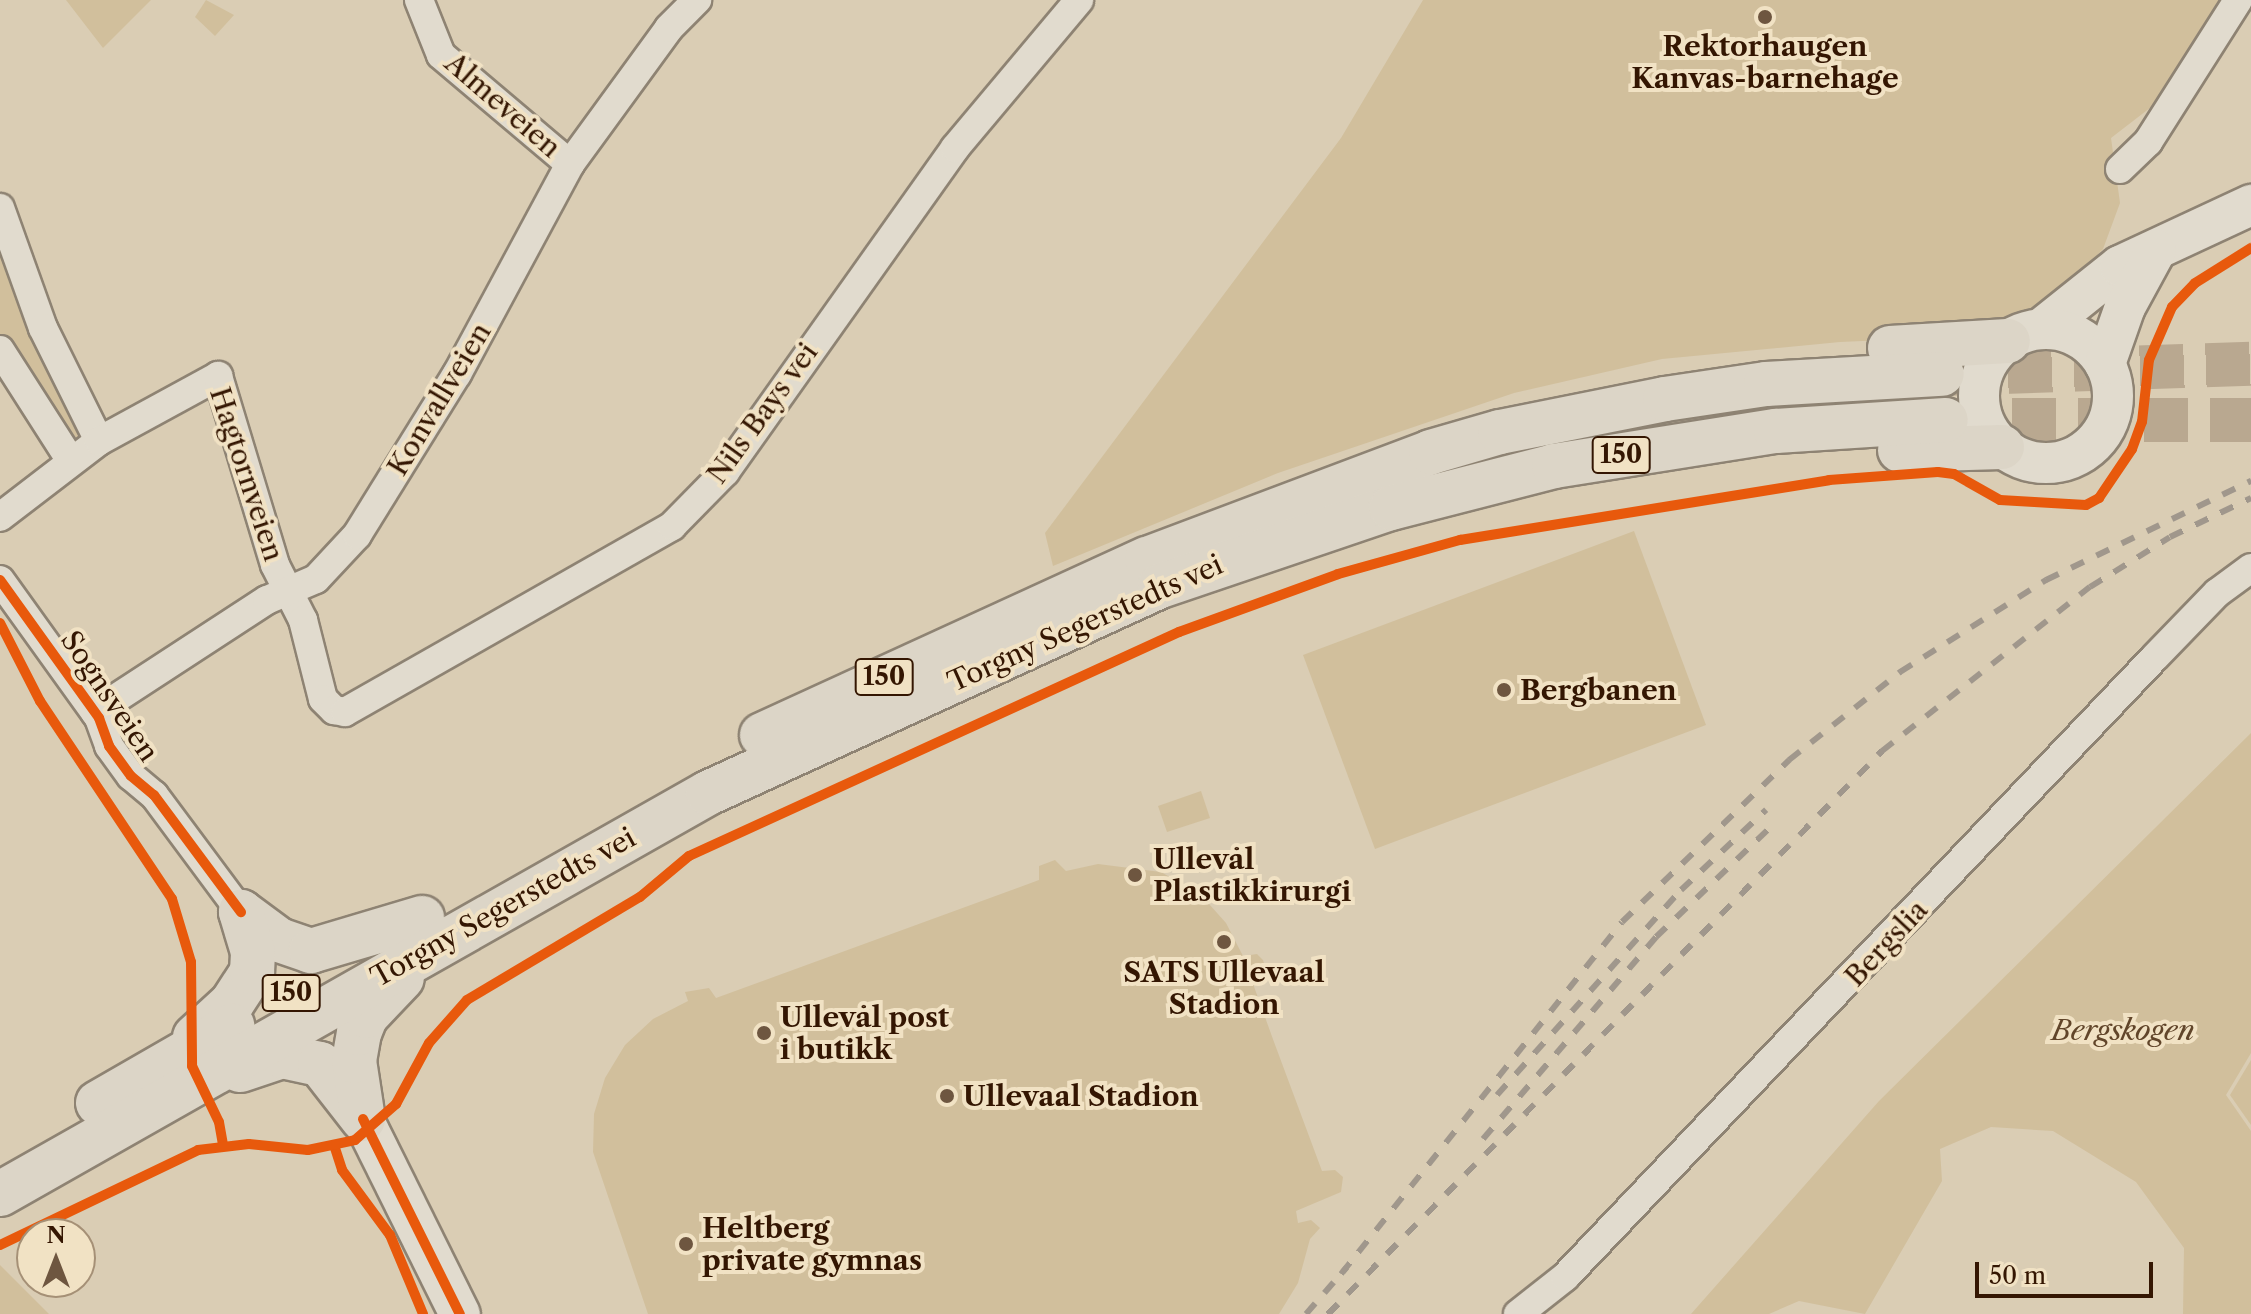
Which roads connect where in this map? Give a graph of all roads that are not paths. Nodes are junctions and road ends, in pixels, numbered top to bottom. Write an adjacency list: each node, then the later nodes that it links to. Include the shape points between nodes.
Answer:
1 (419, 0): 5 (street, Almeveien, via 441,55)
2 (697, 0): 5 (street, Konvallveien, via 669,28)
3 (1079, 0): 24 (street, Nils Bays vei, via 955,148 725,472 672,526)
4 (2238, 0): 6 (street, via 2148,142)
5 (570, 164): 23 (street, Konvallveien, via 457,374 357,535 316,579)
6 (2120, 169)
7 (2251, 205): 9 (main road)
8 (0, 208): 15 (street, via 43,328)
9 (2156, 250): 10 (main road, via 2120,266); 12 (main road, via 2125,307)
10 (2024, 335): 12 (main road, via 2085,341); 16 (main road, via 1989,361 1979,399 1985,426); 18 (highway, via 1794,354 1617,378 1553,395)
11 (0, 350): 17 (street)
12 (2105, 364): 16 (main road, via 2112,410 2100,435 2080,454 2040,463)
13 (1942, 374): 18 (highway, Torgny Segerstedts vei / 150, via 1766,384 1665,399 1500,432)
14 (1946, 420): 20 (highway, Torgny Segerstedts vei / 150, via 1776,431 1554,466)
15 (99, 441): 17 (street, Hagtornveien); 23 (street, Hagtornveien, via 218,376 275,565)
16 (2002, 447): 20 (highway, via 1885,451 1718,467)
17 (71, 461): 19 (street, Hagtornveien)
18 (1364, 474): 27 (highway, Torgny Segerstedts vei / 150, via 1147,559 699,766)
19 (0, 517)
20 (1304, 535): 27 (highway, Torgny Segerstedts vei / 150, via 1160,586 708,793)
21 (2251, 568): 33 (street, Bergslia, via 2217,593 2155,657 1565,1277)
22 (0, 580): 25 (street, Sognsveien)
23 (290, 591): 24 (street, Hagtornveien, via 323,699); 25 (street, Konvallveien, via 267,600)
24 (345, 712)
25 (97, 715): 26 (street, Sognsveien, via 124,735 145,764 154,795)
26 (241, 912): 27 (highway, via 279,940 311,951); 28 (highway, via 253,952 245,988)
27 (430, 931): 28 (highway, Torgny Segerstedts vei / 150); 29 (highway, via 359,1033 354,1061)
28 (169, 1080): 29 (highway, via 282,1056 320,1064 338,1080); 30 (highway, Torgny Segerstedts vei / 150); 31 (highway, Torgny Segerstedts vei / 150)
29 (363, 1119): 32 (main road)
30 (0, 1159)
31 (0, 1194)
32 (460, 1314)
33 (1518, 1314)

